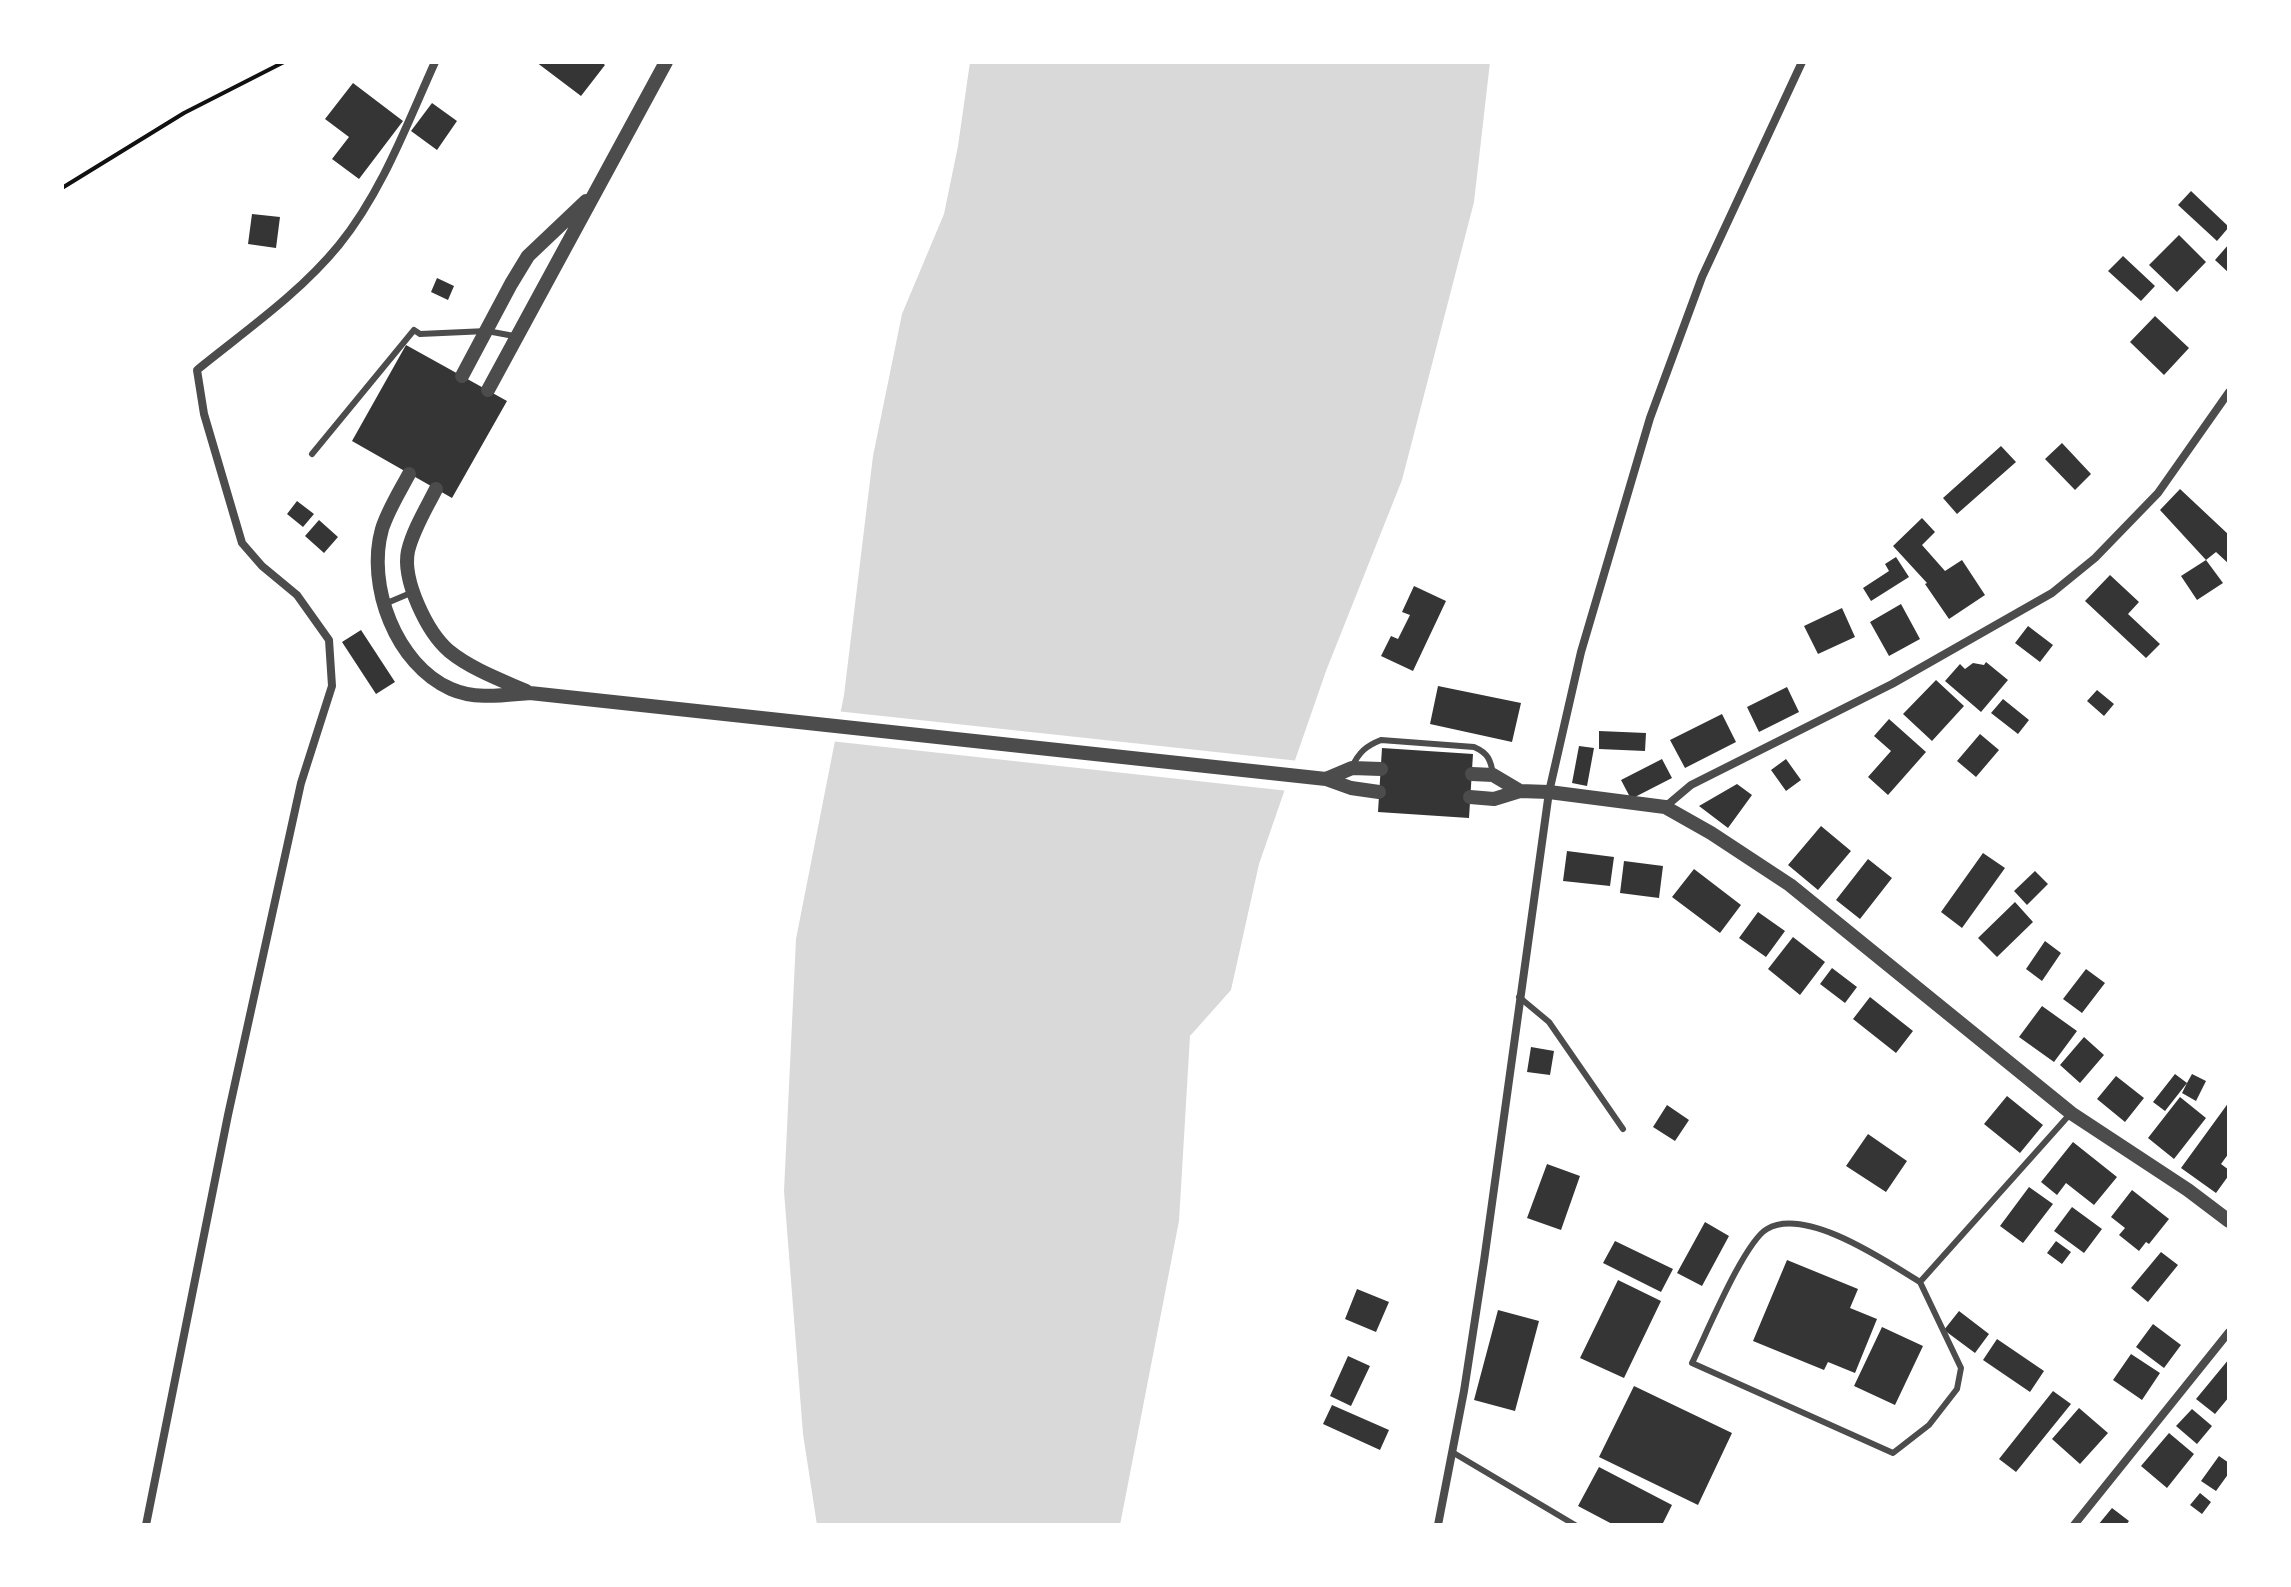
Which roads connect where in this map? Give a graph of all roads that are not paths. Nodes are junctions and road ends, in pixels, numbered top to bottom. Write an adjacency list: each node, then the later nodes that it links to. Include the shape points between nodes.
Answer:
1 (435, 62): 33 (street, via 386,172 339,245 289,296 197,370 204,414 242,543 297,595 329,640 332,686 291,828)
2 (666, 62): 4 (street)
3 (1802, 62): 23 (street, via 1702,277 1650,418 1581,652)
4 (598, 190): 5 (street, via 528,256); 6 (street)
5 (487, 331): 6 (lane); 7 (street); 10 (lane, via 414,330)
6 (518, 337): 8 (street)
7 (462, 376)
8 (488, 390)
9 (2229, 392): 25 (street, via 2158,493 2095,558 2052,593 1892,684 1691,785)
10 (312, 454)
11 (409, 474): 14 (street, via 382,528 378,571)
12 (436, 489): 13 (street, via 407,555)
13 (413, 592): 14 (lane); 15 (street, via 450,651)
14 (384, 605): 15 (street, via 410,657 450,689 481,697)
15 (538, 694): 20 (street)
16 (1352, 768): 17 (street); 19 (lane, via 1368,745 1381,740 1474,747 1485,752); 20 (street)
17 (1381, 769)
18 (1472, 774): 19 (street)
19 (1493, 775): 21 (street)
20 (1326, 779): 22 (street)
21 (1520, 791): 23 (street); 24 (street, via 1494,799)
22 (1379, 792)
23 (1549, 792): 25 (street); 26 (street)
24 (1470, 797)
25 (1665, 807): 27 (street, via 1790,885)
26 (1519, 997): 28 (lane, via 1549,1022); 32 (street)
27 (2071, 1113): 29 (street); 30 (lane)
28 (1623, 1129)
29 (2229, 1221)
30 (1920, 1282): 30 (lane, via 1854,1242 1795,1222 1768,1228 1752,1244 1692,1363 1893,1453 1929,1425 1957,1389 1961,1368)
31 (2229, 1332): 36 (street)
32 (1452, 1452): 34 (street); 35 (lane)
33 (146, 1525)
34 (1438, 1525)
35 (1575, 1525)
36 (2074, 1525)

